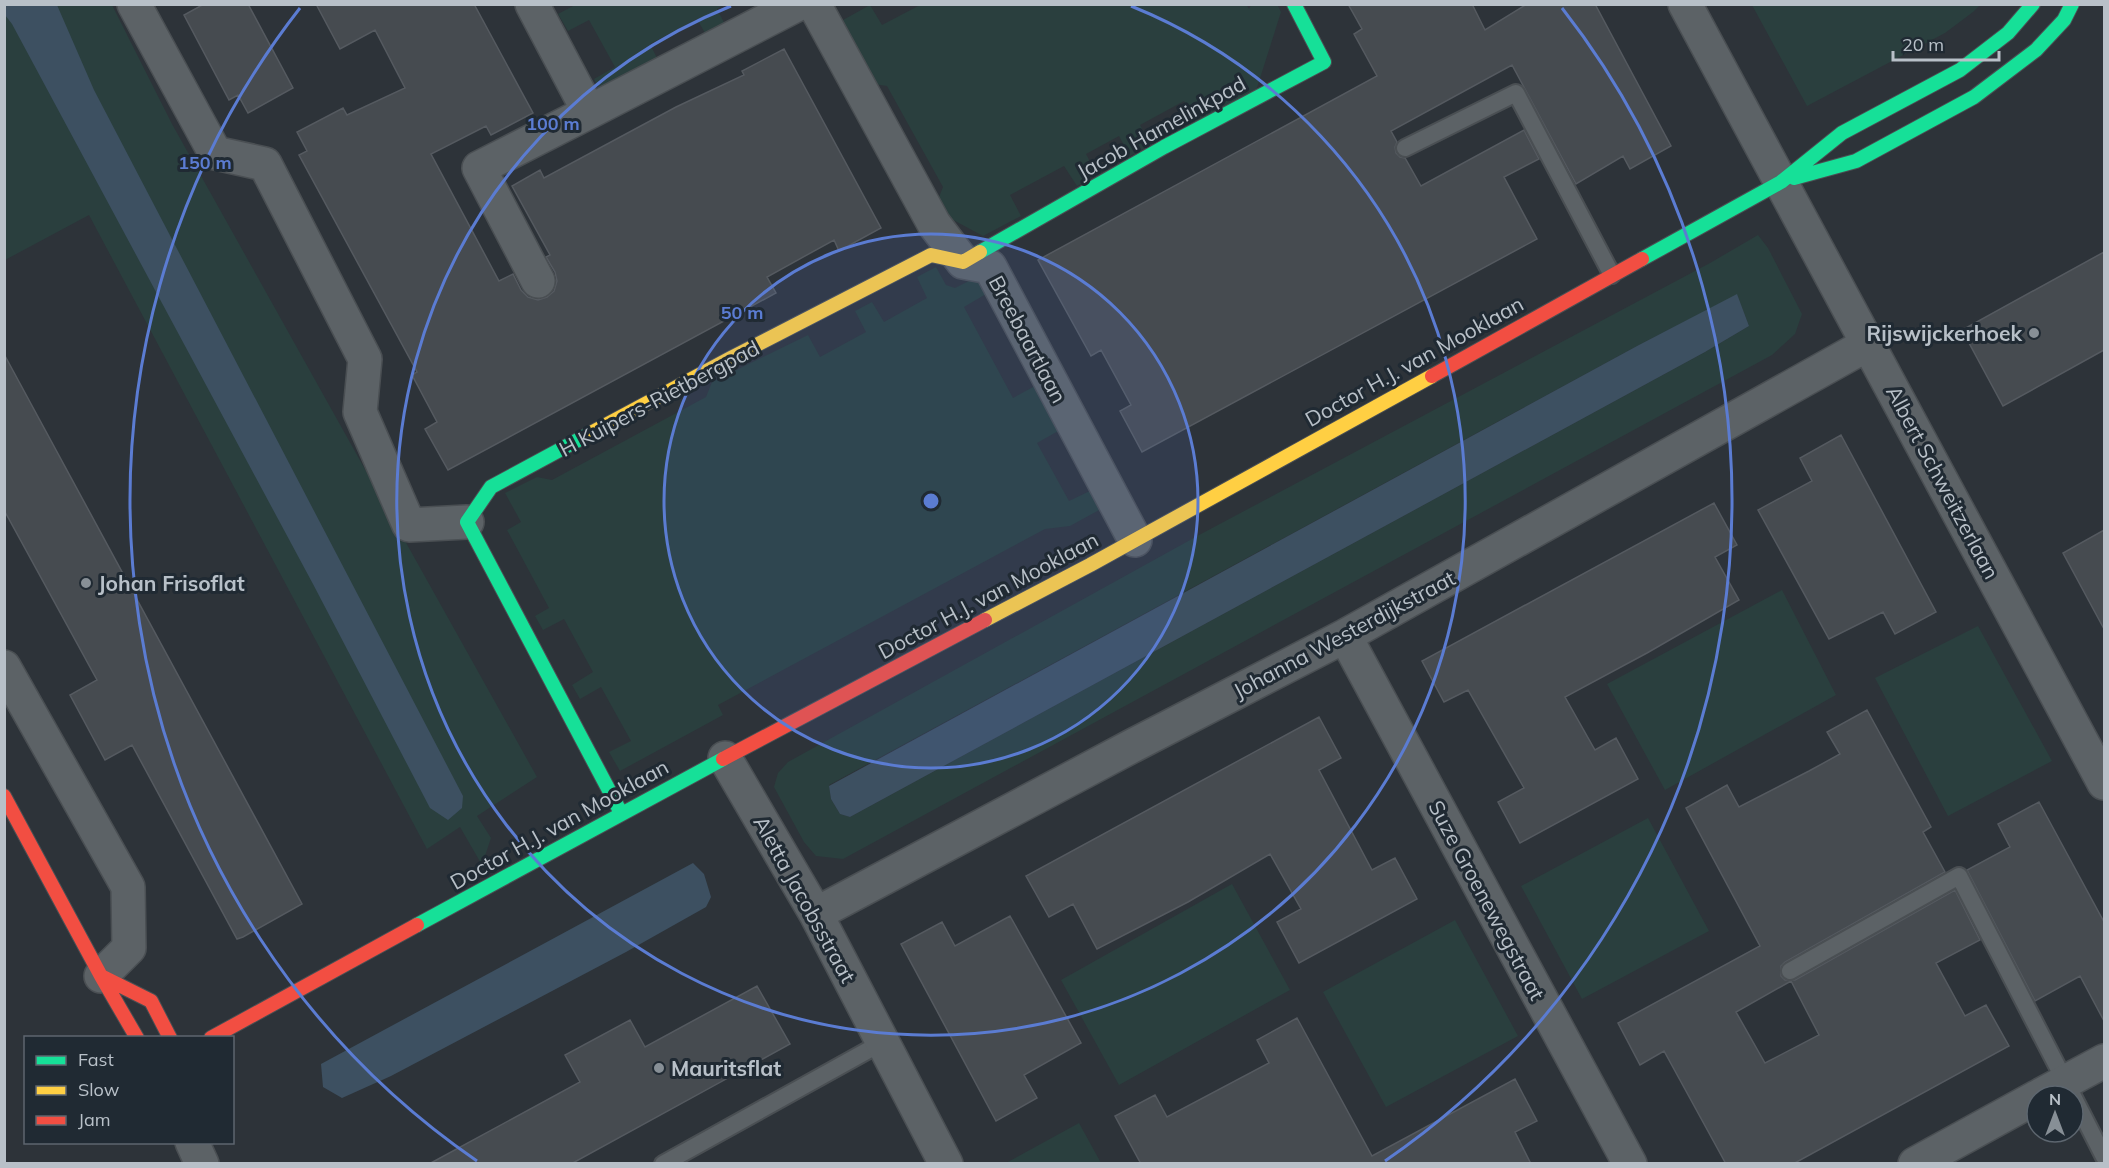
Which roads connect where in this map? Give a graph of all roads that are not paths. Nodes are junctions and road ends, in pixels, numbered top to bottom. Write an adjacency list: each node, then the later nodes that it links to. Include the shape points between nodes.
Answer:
1 (134, 4): 16 (street, via 215,153 265,164 365,359 360,412 409,525)
2 (532, 4): 9 (street)
3 (798, 4): 9 (street)
4 (814, 4): 12 (street, Breebaartlaan, via 934,224)
5 (1294, 4): 12 (street, Jacob Hamelinkpad, via 1324,62 1164,147)
6 (1685, 4): 11 (street, Albert Schweitzerlaan)
7 (2033, 4): 11 (street, Doctor H.J. van Mooklaan, via 2008,33 1960,70 1842,133)
8 (2072, 4): 11 (street, Doctor H.J. van Mooklaan, via 2064,20 2036,50 1974,97 1856,161)
9 (589, 112): 14 (street, via 479,168)
10 (1405, 148): 13 (lane, via 1516,93)
11 (1780, 182): 13 (street, Doctor H.J. van Mooklaan); 15 (street, Albert Schweitzerlaan)
12 (963, 262): 16 (street, H Kuipers-Rietbergpad, via 931,255 731,358 491,488); 17 (street, Breebaartlaan, via 990,267)
13 (1612, 276): 17 (street, Doctor H.J. van Mooklaan)
14 (538, 281)
15 (1868, 344): 18 (street, Johanna Westerdijkstraat); 21 (street, Albert Schweitzerlaan)
16 (467, 522): 23 (street)
17 (1135, 540): 20 (street, Doctor H.J. van Mooklaan)
18 (1345, 636): 24 (street, Johanna Westerdijkstraat); 42 (street, Suze Groenewegstraat)
19 (4, 667): 26 (street, via 128,886 129,948)
20 (725, 758): 23 (street, Doctor H.J. van Mooklaan); 24 (street, Aletta Jacobsstraat)
21 (2104, 783)
22 (4, 796): 26 (street)
23 (621, 813): 29 (street, Doctor H.J. van Mooklaan)
24 (816, 914): 30 (street, Aletta Jacobsstraat)
25 (1790, 971): 32 (lane, via 1959,876)
26 (101, 976): 27 (street); 28 (street, via 151,1001)
27 (136, 1036)
28 (169, 1036)
29 (215, 1036)
30 (883, 1042): 40 (lane); 41 (street, Aletta Jacobsstraat)
31 (2104, 1061): 33 (street)
32 (2053, 1084)
33 (2072, 1084)
34 (2025, 1110): 43 (street)
35 (2085, 1131): 38 (lane)
36 (193, 1144): 39 (street)
37 (205, 1144): 39 (street)
38 (2104, 1157)
39 (204, 1164)
40 (663, 1164)
41 (946, 1164)
42 (1630, 1164)
43 (1914, 1164)

